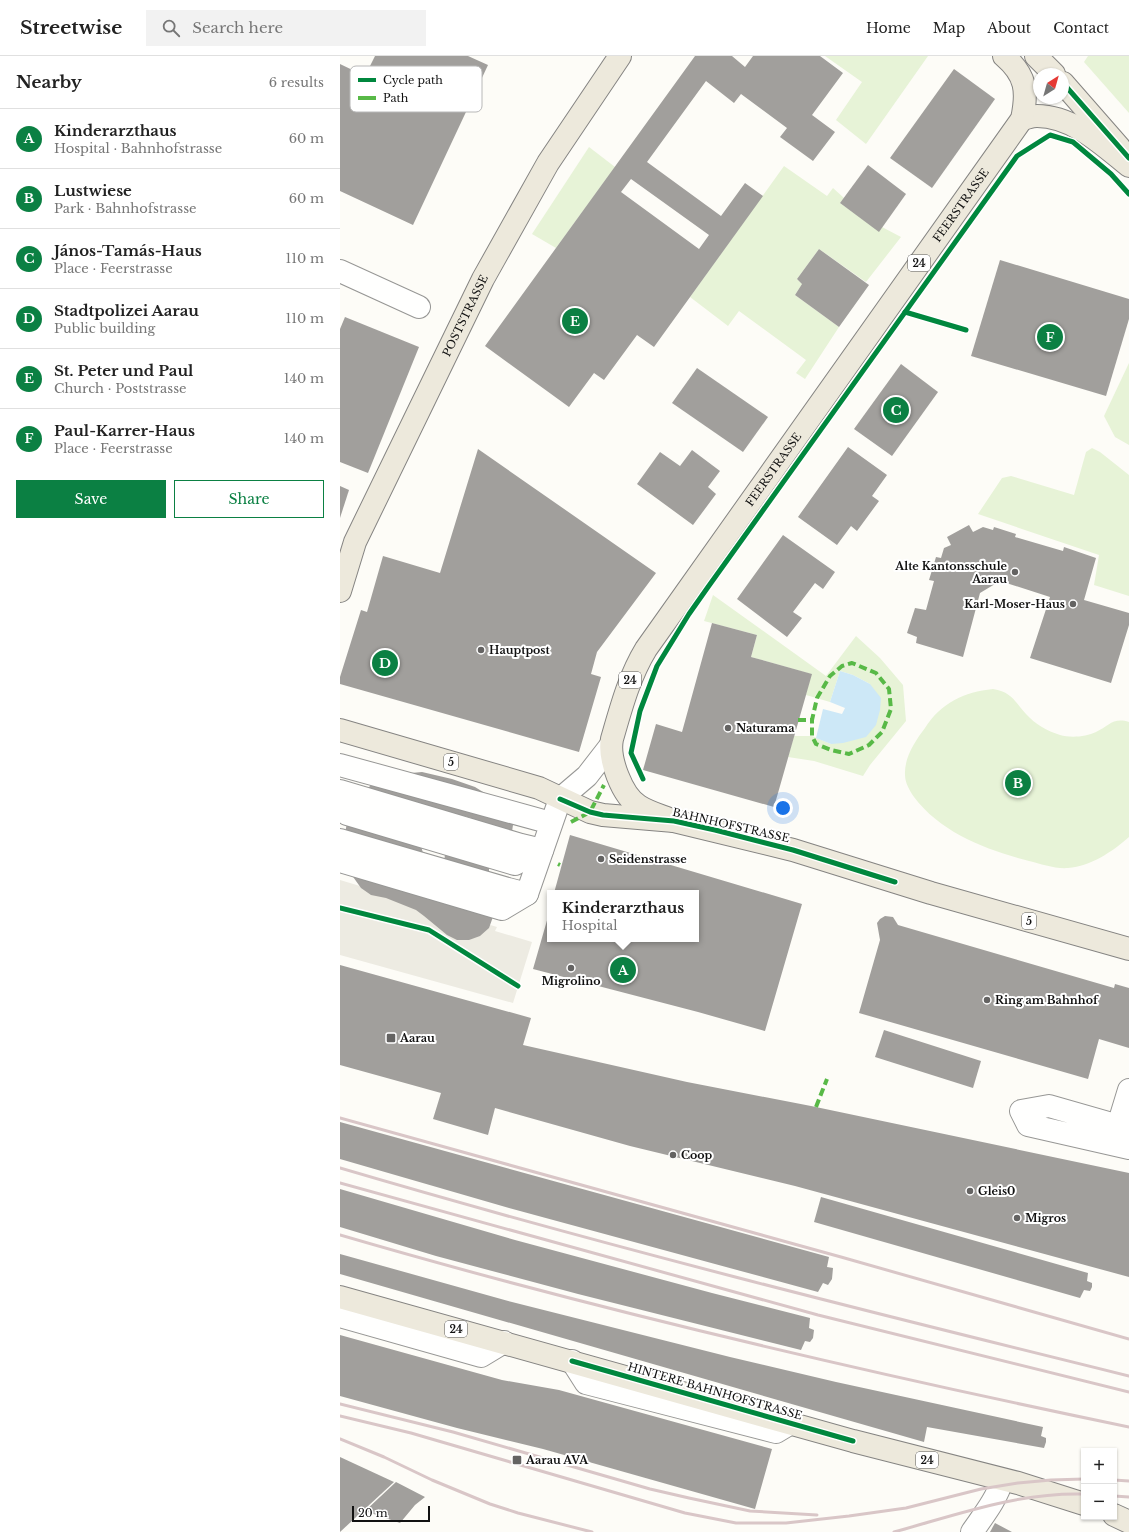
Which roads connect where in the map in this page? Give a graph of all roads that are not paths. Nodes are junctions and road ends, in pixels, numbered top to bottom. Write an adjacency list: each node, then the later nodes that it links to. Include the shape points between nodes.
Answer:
1 (620, 56): 11 (main road, POSTSTRASSE, via 548,163 483,279 355,542)
2 (1004, 56): 6 (main road, via 1024,81 1025,105)
3 (1036, 56): 4 (main road)
4 (1048, 68)
5 (1069, 90): 7 (main road)
6 (1022, 118): 8 (main road, via 1052,118 1073,125); 13 (main road, FEERSTRASSE / 24, via 646,648 627,688)
7 (1129, 158)
8 (1129, 166)
9 (340, 271): 10 (lane)
10 (419, 307)
11 (340, 591)
12 (340, 730): 16 (main road, BAHNHOFSTRASSE / 5, via 530,786)
13 (611, 745): 16 (lane, via 587,776); 18 (main road, FEERSTRASSE / 24, via 618,776 631,799 645,809)
14 (340, 765): 19 (lane)
15 (340, 791): 21 (lane)
16 (560, 799): 18 (main road, BAHNHOFSTRASSE / 5, via 603,815); 19 (lane)
17 (340, 806): 21 (lane, via 347,814 516,864)
18 (674, 820): 24 (main road, BAHNHOFSTRASSE / 5, via 793,850)
19 (551, 823): 21 (lane)
20 (340, 840): 23 (lane)
21 (542, 850): 23 (lane)
22 (340, 861): 23 (lane, via 502,909)
23 (527, 894)
24 (1129, 950)
25 (1129, 1090): 26 (lane)
26 (1124, 1127): 27 (lane, via 1049,1106 1021,1111 1028,1125)
27 (1129, 1148)
28 (340, 1297): 30 (main road, HINTERE BAHNHOFSTRASSE / 24)
29 (340, 1316): 30 (lane, via 480,1356)
30 (504, 1342): 31 (main road, HINTERE BAHNHOFSTRASSE / 24)
31 (1002, 1480): 32 (main road, HINTERE BAHNHOFSTRASSE / 24); 35 (lane, via 990,1506)
32 (1081, 1503)
33 (1117, 1516): 34 (main road)
34 (1129, 1522)
35 (972, 1532)

